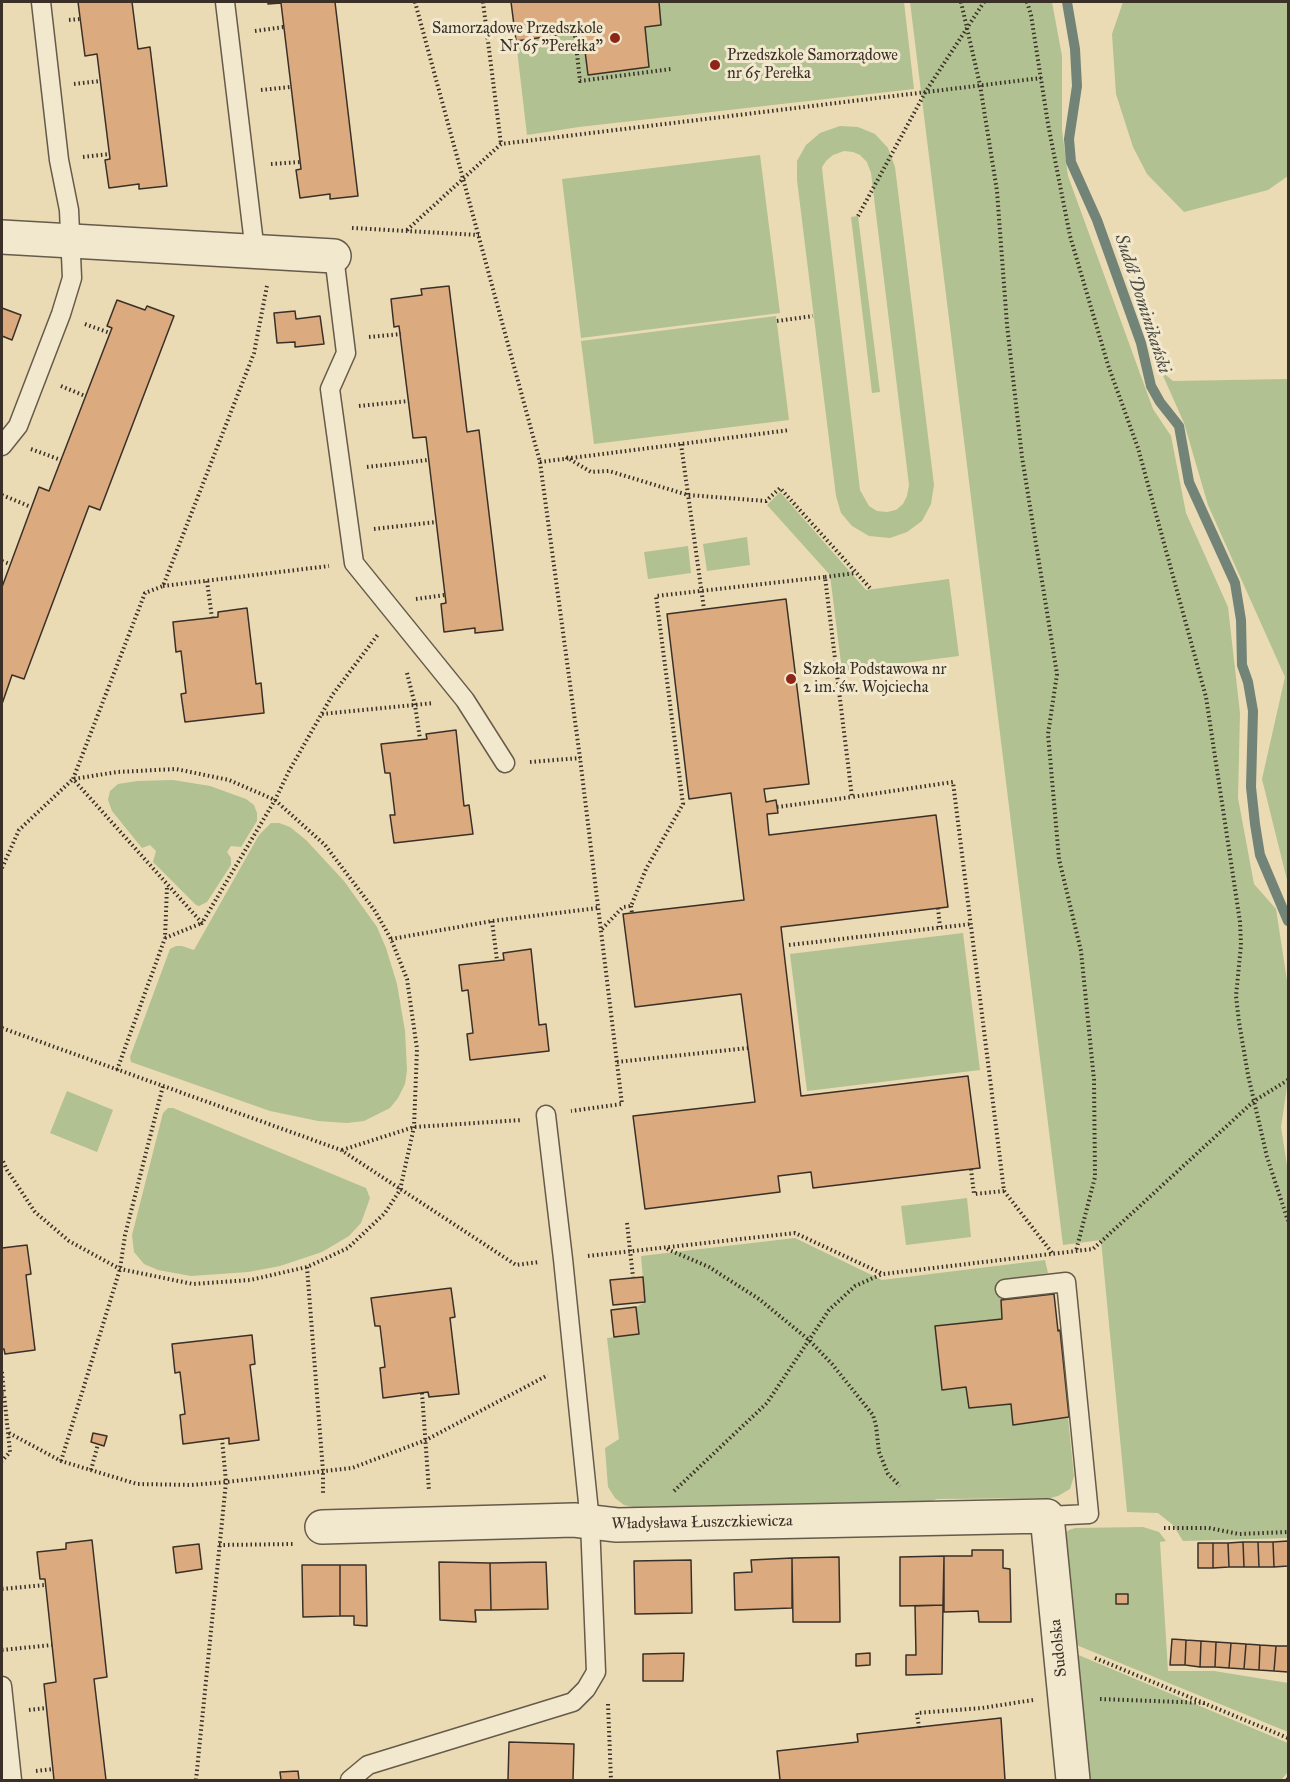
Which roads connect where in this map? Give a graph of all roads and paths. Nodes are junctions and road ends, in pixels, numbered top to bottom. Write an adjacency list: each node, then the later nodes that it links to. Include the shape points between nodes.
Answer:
1 (41, 2): 20 (lane)
2 (225, 2): 21 (lane)
3 (415, 2): 15 (path)
4 (483, 2): 14 (path)
5 (961, 2): 9 (path)
6 (984, 2): 9 (path)
7 (1027, 2): 11 (path)
8 (574, 27): 10 (path, via 580,81)
9 (968, 29): 12 (path); 13 (path)
10 (671, 69)
11 (1041, 78): 12 (path); 82 (path, via 1070,236 1108,365 1138,448 1206,697 1240,922 1236,996)
12 (980, 85): 13 (path); 93 (path, via 997,191 1022,458 1057,674 1048,734 1059,859 1081,951 1094,1080 1095,1177)
13 (926, 91): 14 (path); 16 (path)
14 (501, 144): 15 (path)
15 (464, 178): 17 (path); 18 (path)
16 (858, 216)
17 (407, 230): 18 (path); 22 (path, via 353,226)
18 (479, 235): 32 (path)
19 (2, 237): 20 (street)
20 (70, 241): 21 (street); 29 (lane, via 72,278 61,314 18,426)
21 (264, 253): 22 (street); 45 (path, via 254,353)
22 (334, 256): 26 (lane, via 346,353 330,389)
23 (813, 316): 24 (path)
24 (777, 321)
25 (409, 401): 26 (path)
26 (333, 409): 33 (lane)
27 (790, 430): 28 (path)
28 (681, 444): 30 (path); 35 (path)
29 (2, 446)
30 (566, 457): 32 (path); 35 (path, via 591,472 609,471)
31 (428, 460): 33 (path)
32 (540, 462): 55 (path)
33 (341, 470): 38 (lane)
34 (2, 495): 36 (path)
35 (688, 495): 42 (path, via 766,501 780,488); 47 (path)
36 (32, 507)
37 (436, 522): 38 (path)
38 (349, 532): 40 (lane)
39 (2, 561): 41 (path)
40 (354, 563): 44 (path); 49 (lane)
41 (10, 564)
42 (856, 573): 43 (path); 46 (path)
43 (825, 577): 47 (path); 58 (path)
44 (207, 581): 45 (path); 50 (path)
45 (163, 586): 57 (path, via 145,593)
46 (870, 588)
47 (702, 591): 48 (path); 63 (path, via 656,596 683,804 646,869)
48 (704, 609)
49 (393, 614): 51 (lane); 53 (path)
50 (212, 618)
51 (410, 634): 52 (path, via 402,657); 56 (lane, via 465,700)
52 (415, 705): 53 (path); 54 (path)
53 (321, 714): 59 (path)
54 (420, 739)
55 (580, 758): 56 (path); 64 (path)
56 (505, 763)
57 (74, 779): 59 (path, via 176,769 228,780); 61 (path, via 19,830); 62 (path)
58 (852, 797): 60 (path); 69 (path, via 953,782)
59 (275, 800): 68 (path); 73 (path, via 325,845)
60 (777, 807)
61 (2, 868)
62 (167, 886): 68 (path); 72 (path)
63 (632, 906): 66 (path); 71 (path, via 622,907)
64 (598, 908): 67 (path); 71 (path)
65 (938, 908): 70 (path)
66 (632, 913)
67 (492, 921): 73 (path); 75 (path)
68 (202, 923): 72 (path)
69 (971, 924): 70 (path); 89 (path)
70 (940, 927): 74 (path)
71 (602, 930): 78 (path)
72 (165, 938): 79 (path)
73 (391, 939): 84 (path, via 407,979 417,1049)
74 (789, 945)
75 (496, 960)
76 (2, 1028): 79 (path)
77 (748, 1048): 78 (path)
78 (617, 1062): 83 (path, via 622,1104)
79 (117, 1070): 81 (path)
80 (1288, 1080): 82 (path)
81 (164, 1086): 85 (path); 98 (path, via 125,1235)
82 (1254, 1101): 90 (path); 93 (path, via 1093,1249)
83 (546, 1115): 84 (path); 96 (lane)
84 (414, 1127): 85 (path); 88 (path)
85 (341, 1150): 88 (path)
86 (2, 1159): 98 (path, via 35,1212 69,1241)
87 (971, 1169): 89 (path, via 974,1194)
88 (400, 1190): 96 (path, via 516,1265); 97 (path, via 385,1213 348,1248)
89 (1004, 1191): 95 (path)
90 (1288, 1221)
91 (627, 1223): 94 (path)
92 (665, 1248): 94 (path); 99 (path, via 795,1233); 103 (path, via 709,1267 759,1299)
93 (1076, 1251): 95 (path)
94 (630, 1252): 96 (path); 100 (path)
95 (1053, 1254): 99 (path); 101 (path)
96 (563, 1258): 115 (lane)
97 (308, 1267): 98 (path, via 250,1280 193,1284); 118 (path, via 323,1471)
98 (120, 1269): 111 (path)
99 (884, 1274): 103 (path, via 855,1286 829,1310)
100 (633, 1277)
101 (1066, 1282): 102 (lane); 114 (lane, via 1089,1514)
102 (1005, 1289)
103 (809, 1340): 113 (path, via 873,1415 879,1452 888,1474); 117 (path, via 767,1403 686,1478)
104 (2, 1372): 106 (path)
105 (422, 1393): 116 (path)
106 (3, 1394): 107 (path)
107 (9, 1433): 110 (path, via 10,1452); 111 (path)
108 (222, 1439): 112 (path, via 226,1482 137,1484)
109 (98, 1444): 112 (path)
110 (2, 1461)
111 (61, 1461): 112 (path)
112 (92, 1470)
113 (904, 1490)
114 (1047, 1516): 117 (street, Władysława Łuszczkiewicza); 124 (street, Sudolska)
115 (590, 1522): 116 (street, Władysława Łuszczkiewicza); 117 (street, Władysława Łuszczkiewicza); 127 (lane)
116 (432, 1524): 118 (street, Władysława Łuszczkiewicza)
117 (644, 1525)
118 (322, 1527): 121 (path, via 304,1544)
119 (1164, 1528): 120 (path, via 1209,1528 1239,1534)
120 (1288, 1532)
121 (219, 1545)
122 (45, 1585): 123 (path)
123 (2, 1589)
124 (1059, 1643): 129 (street, Sudolska); 130 (path)
125 (52, 1645): 126 (path)
126 (2, 1650)
127 (596, 1672): 134 (lane, via 573,1702 368,1765); 135 (path, via 608,1685)
128 (2, 1686): 133 (lane)
129 (1064, 1695): 130 (path); 131 (path, via 917,1713); 136 (street, Sudolska)
130 (1206, 1703): 132 (path)
131 (919, 1728)
132 (1288, 1738)
133 (12, 1780)
134 (350, 1780)
135 (611, 1780)
136 (1073, 1780)

